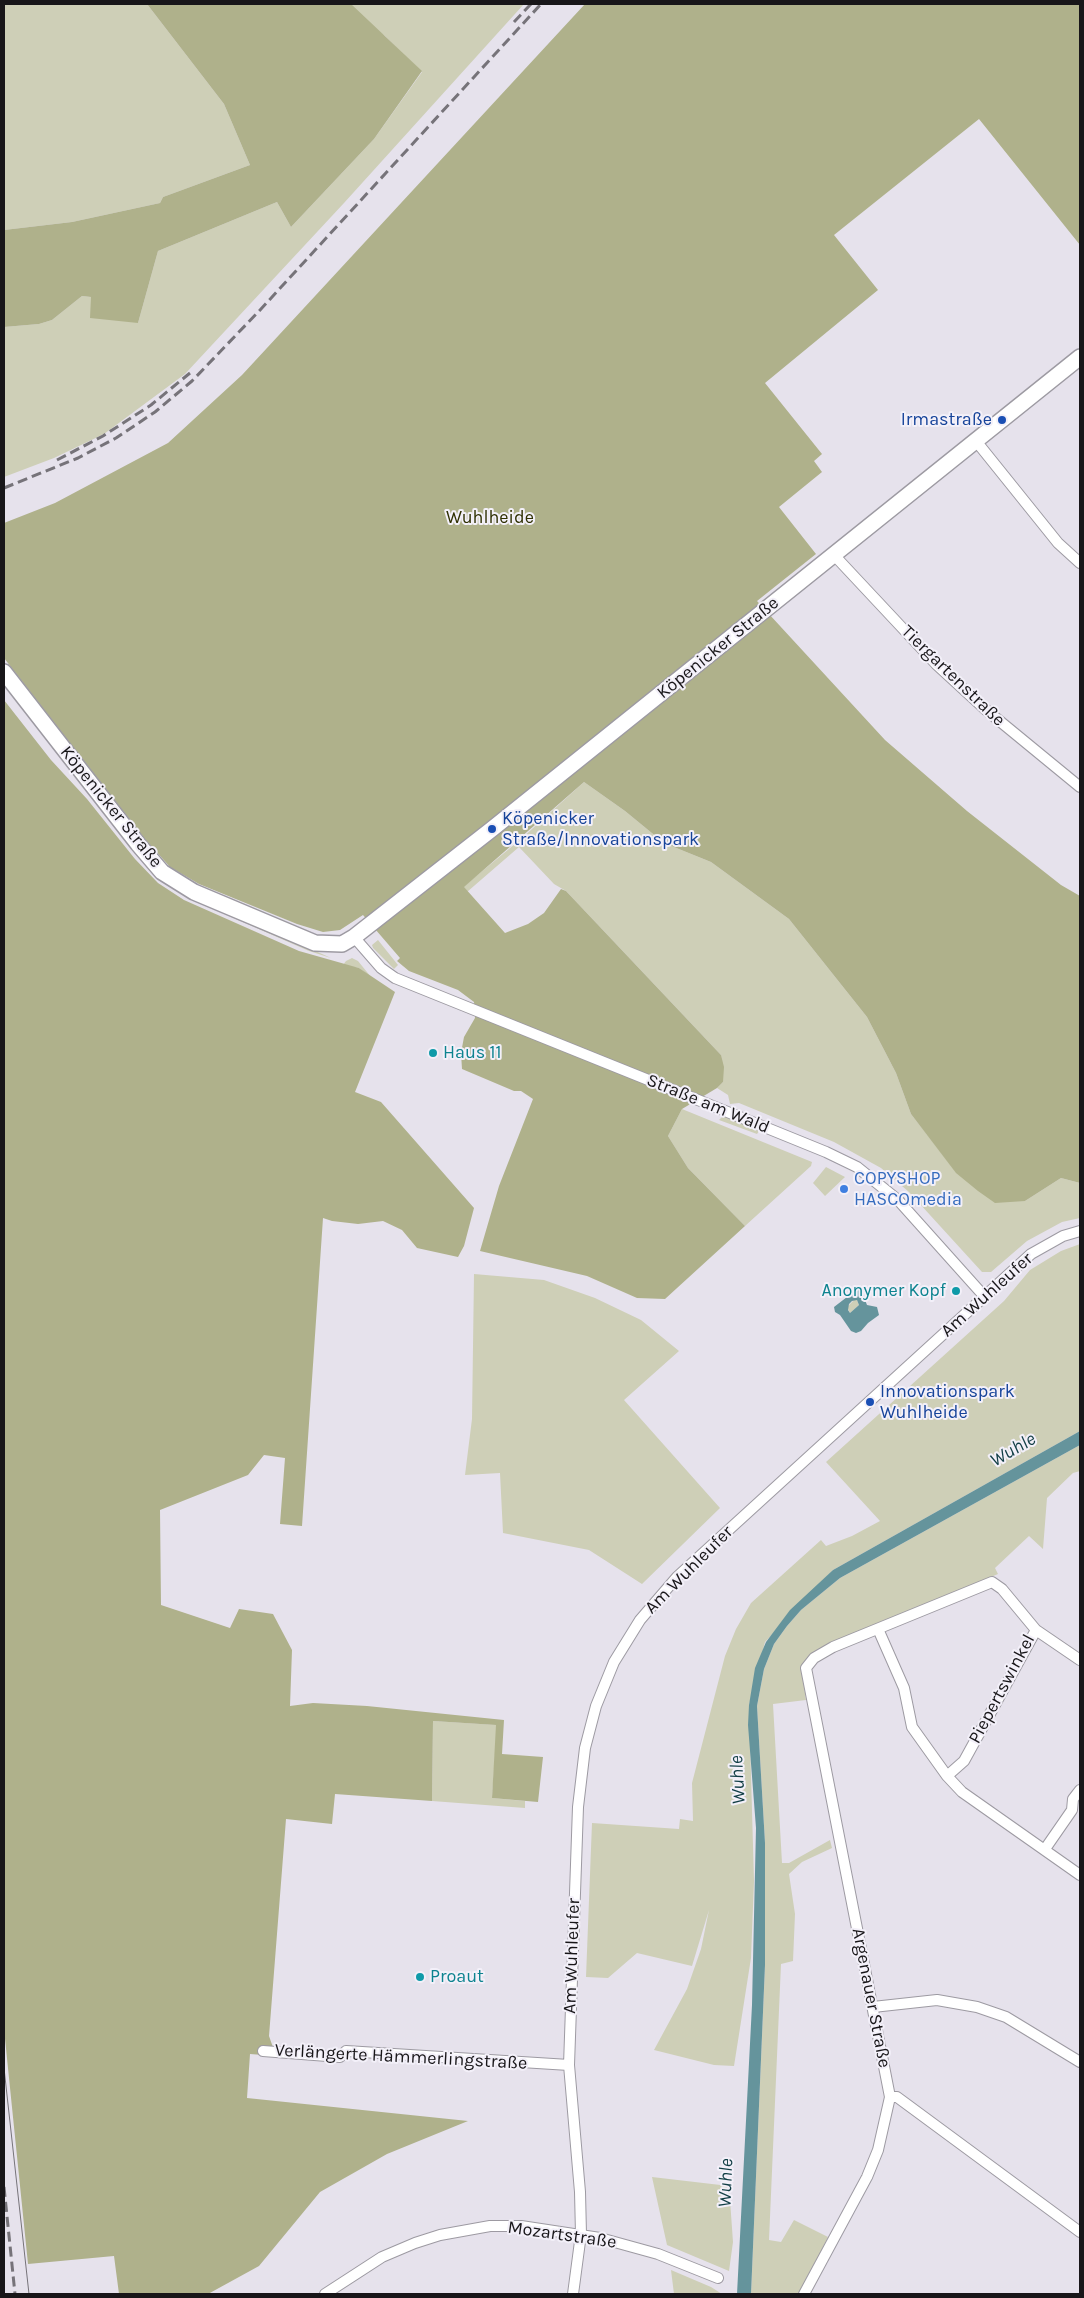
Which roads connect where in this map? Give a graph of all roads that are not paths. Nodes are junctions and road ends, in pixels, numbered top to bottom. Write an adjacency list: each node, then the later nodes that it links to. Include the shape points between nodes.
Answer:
1 (1080, 357): 2 (main road, Köpenicker Straße)
2 (976, 441): 3 (main road, Köpenicker Straße); 4 (street, via 1058,544)
3 (834, 556): 6 (street, Tiergartenstraße, via 936,664); 7 (main road, Köpenicker Straße)
4 (1080, 563)
5 (4, 672): 7 (main road, Köpenicker Straße, via 162,872 194,892 315,943 342,944)
6 (1080, 787)
7 (354, 937): 9 (street, Straße am Wald, via 390,975 857,1167 898,1200)
8 (1080, 1230): 9 (street, Am Wuhleufer, via 1062,1236 1031,1254)
9 (984, 1296): 20 (street, Am Wuhleufer, via 677,1577 640,1620 614,1662 594,1712 585,1748 578,1807)
10 (878, 1629): 11 (street, Piepertswinkel, via 992,1582 1002,1589); 13 (street, Piepertswinkel, via 824,1652); 14 (street, via 904,1688 912,1727)
11 (1036, 1630): 12 (street); 14 (street, Piepertswinkel, via 964,1761)
12 (1080, 1660)
13 (806, 1668): 18 (street, Argenauer Straße)
14 (947, 1776): 16 (street, via 962,1792)
15 (1080, 1790): 16 (street, via 1072,1810)
16 (1045, 1849): 17 (street)
17 (1080, 1875)
18 (873, 2007): 21 (street, via 937,2000 977,2007 1006,2017); 22 (street, Argenauer Straße)
19 (263, 2051): 20 (street, Verlängerte Hämmerlingstraße, via 340,2056 346,2051)
20 (569, 2061): 24 (street, Am Wuhleufer)
21 (1080, 2061)
22 (890, 2097): 23 (street, via 897,2097); 28 (street, via 878,2150 867,2177)
23 (1080, 2232)
24 (581, 2234): 25 (street, Mozartstraße, via 642,2249); 26 (street, Mozartstraße, via 521,2226 490,2226 440,2235 382,2257); 27 (street, Am Wuhleufer)
25 (718, 2278)
26 (326, 2294)
27 (573, 2294)
28 (804, 2294)

